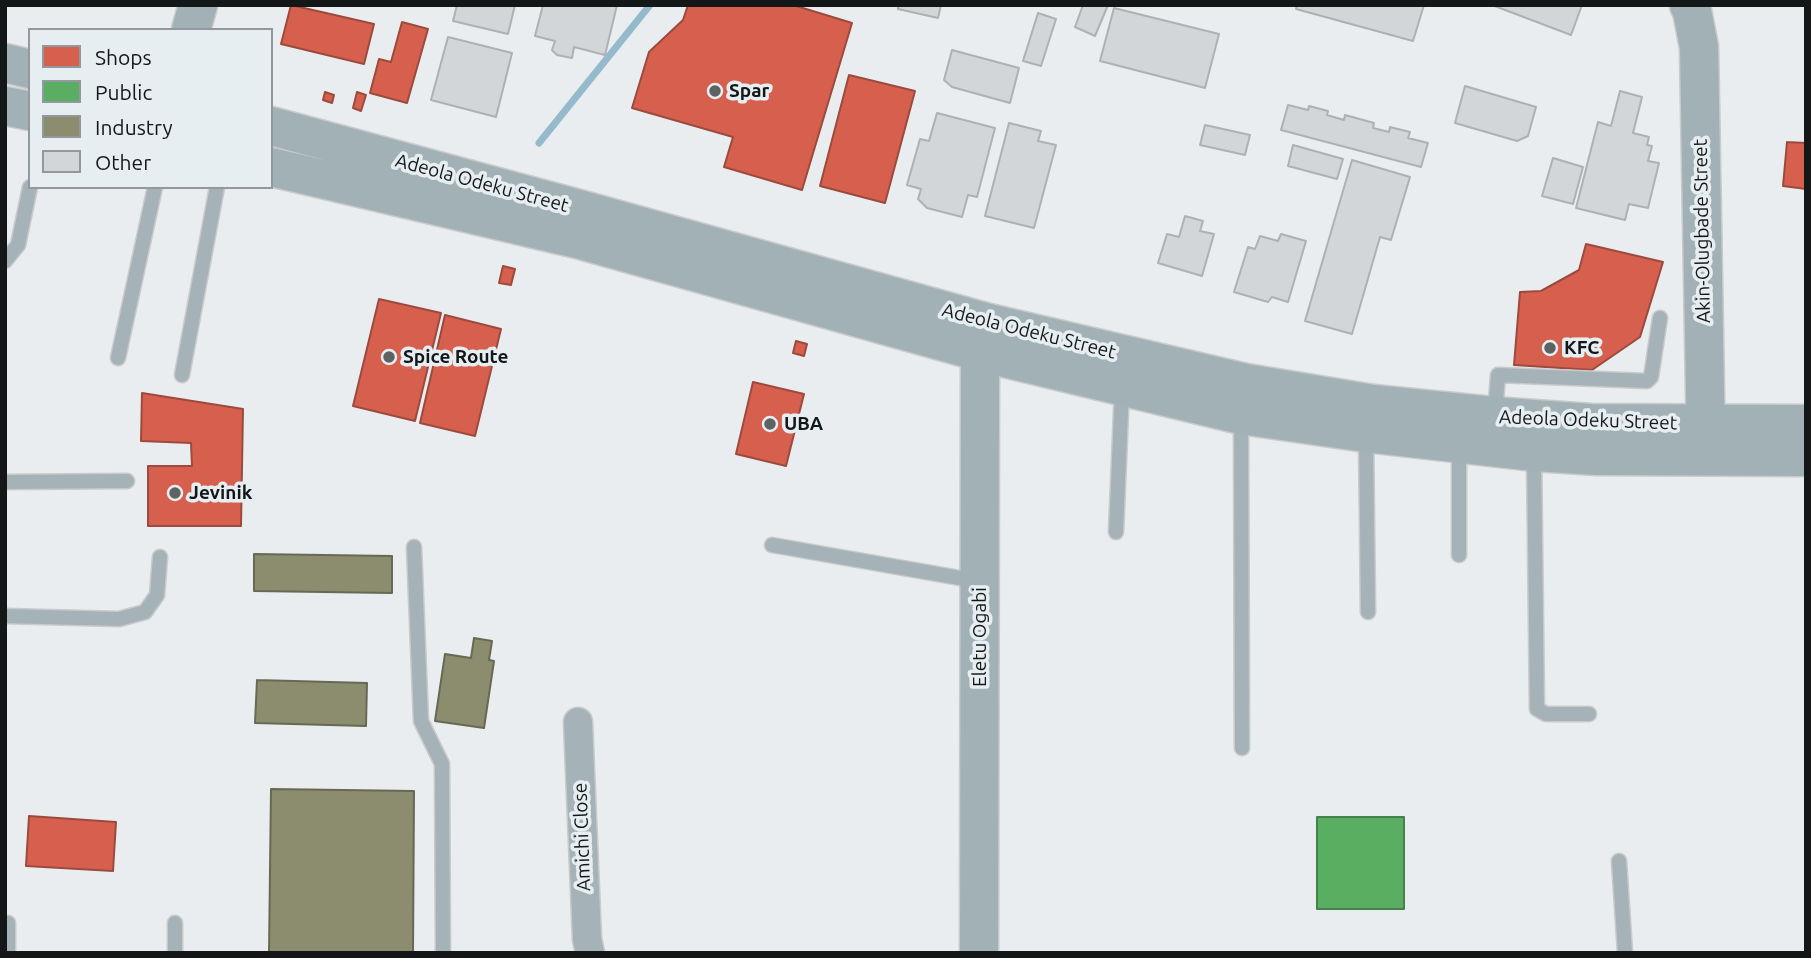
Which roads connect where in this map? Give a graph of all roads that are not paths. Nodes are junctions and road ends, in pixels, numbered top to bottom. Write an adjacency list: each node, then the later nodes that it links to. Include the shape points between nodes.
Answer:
1 (198, 5): 3 (main road)
2 (1689, 5): 24 (main road, Akin-Olugbade Street, via 1699,47)
3 (192, 28)
4 (5, 63): 5 (main road)
5 (28, 69)
6 (5, 106): 7 (main road)
7 (28, 111)
8 (273, 127): 13 (main road, Adeola Odeku Street)
9 (273, 167): 13 (main road, Adeola Odeku Street)
10 (30, 189): 14 (lane, via 18,245)
11 (155, 189): 17 (lane)
12 (217, 189): 18 (lane)
13 (580, 225): 16 (main road, Adeola Odeku Street)
14 (5, 261)
15 (1660, 318): 21 (lane, via 1647,381 1498,375)
16 (985, 338): 19 (main road, Adeola Odeku Street); 21 (main road, Adeola Odeku Street, via 1373,404); 35 (main road, Eletu Ogabi)
17 (118, 358)
18 (182, 375)
19 (1122, 386): 20 (main road, Adeola Odeku Street); 30 (lane)
20 (1241, 415): 23 (main road, Adeola Odeku Street); 40 (lane)
21 (1495, 416): 24 (main road, Adeola Odeku Street, via 1591,423)
22 (1806, 424): 24 (main road, Adeola Odeku Street)
23 (1366, 433): 25 (main road, Adeola Odeku Street); 36 (lane)
24 (1706, 441): 26 (main road, Adeola Odeku Street, via 1597,456); 27 (main road, Adeola Odeku Street)
25 (1459, 443): 26 (main road, Adeola Odeku Street); 33 (lane)
26 (1534, 452): 38 (lane, via 1537,709 1546,714)
27 (1806, 457)
28 (127, 481): 29 (lane)
29 (5, 482)
30 (1116, 531)
31 (772, 545): 35 (lane)
32 (414, 547): 46 (lane, via 421,721 442,764)
33 (1459, 555)
34 (160, 557): 37 (lane, via 157,595 145,612 119,619)
35 (980, 581): 48 (main road, Eletu Ogabi)
36 (1368, 612)
37 (5, 616)
38 (1589, 714)
39 (578, 722): 47 (street, Amichi Close)
40 (1242, 748)
41 (1619, 861): 49 (lane)
42 (8, 923): 44 (lane)
43 (175, 923): 45 (lane)
44 (8, 953)
45 (175, 953)
46 (443, 953)
47 (590, 953)
48 (979, 953)
49 (1625, 953)

